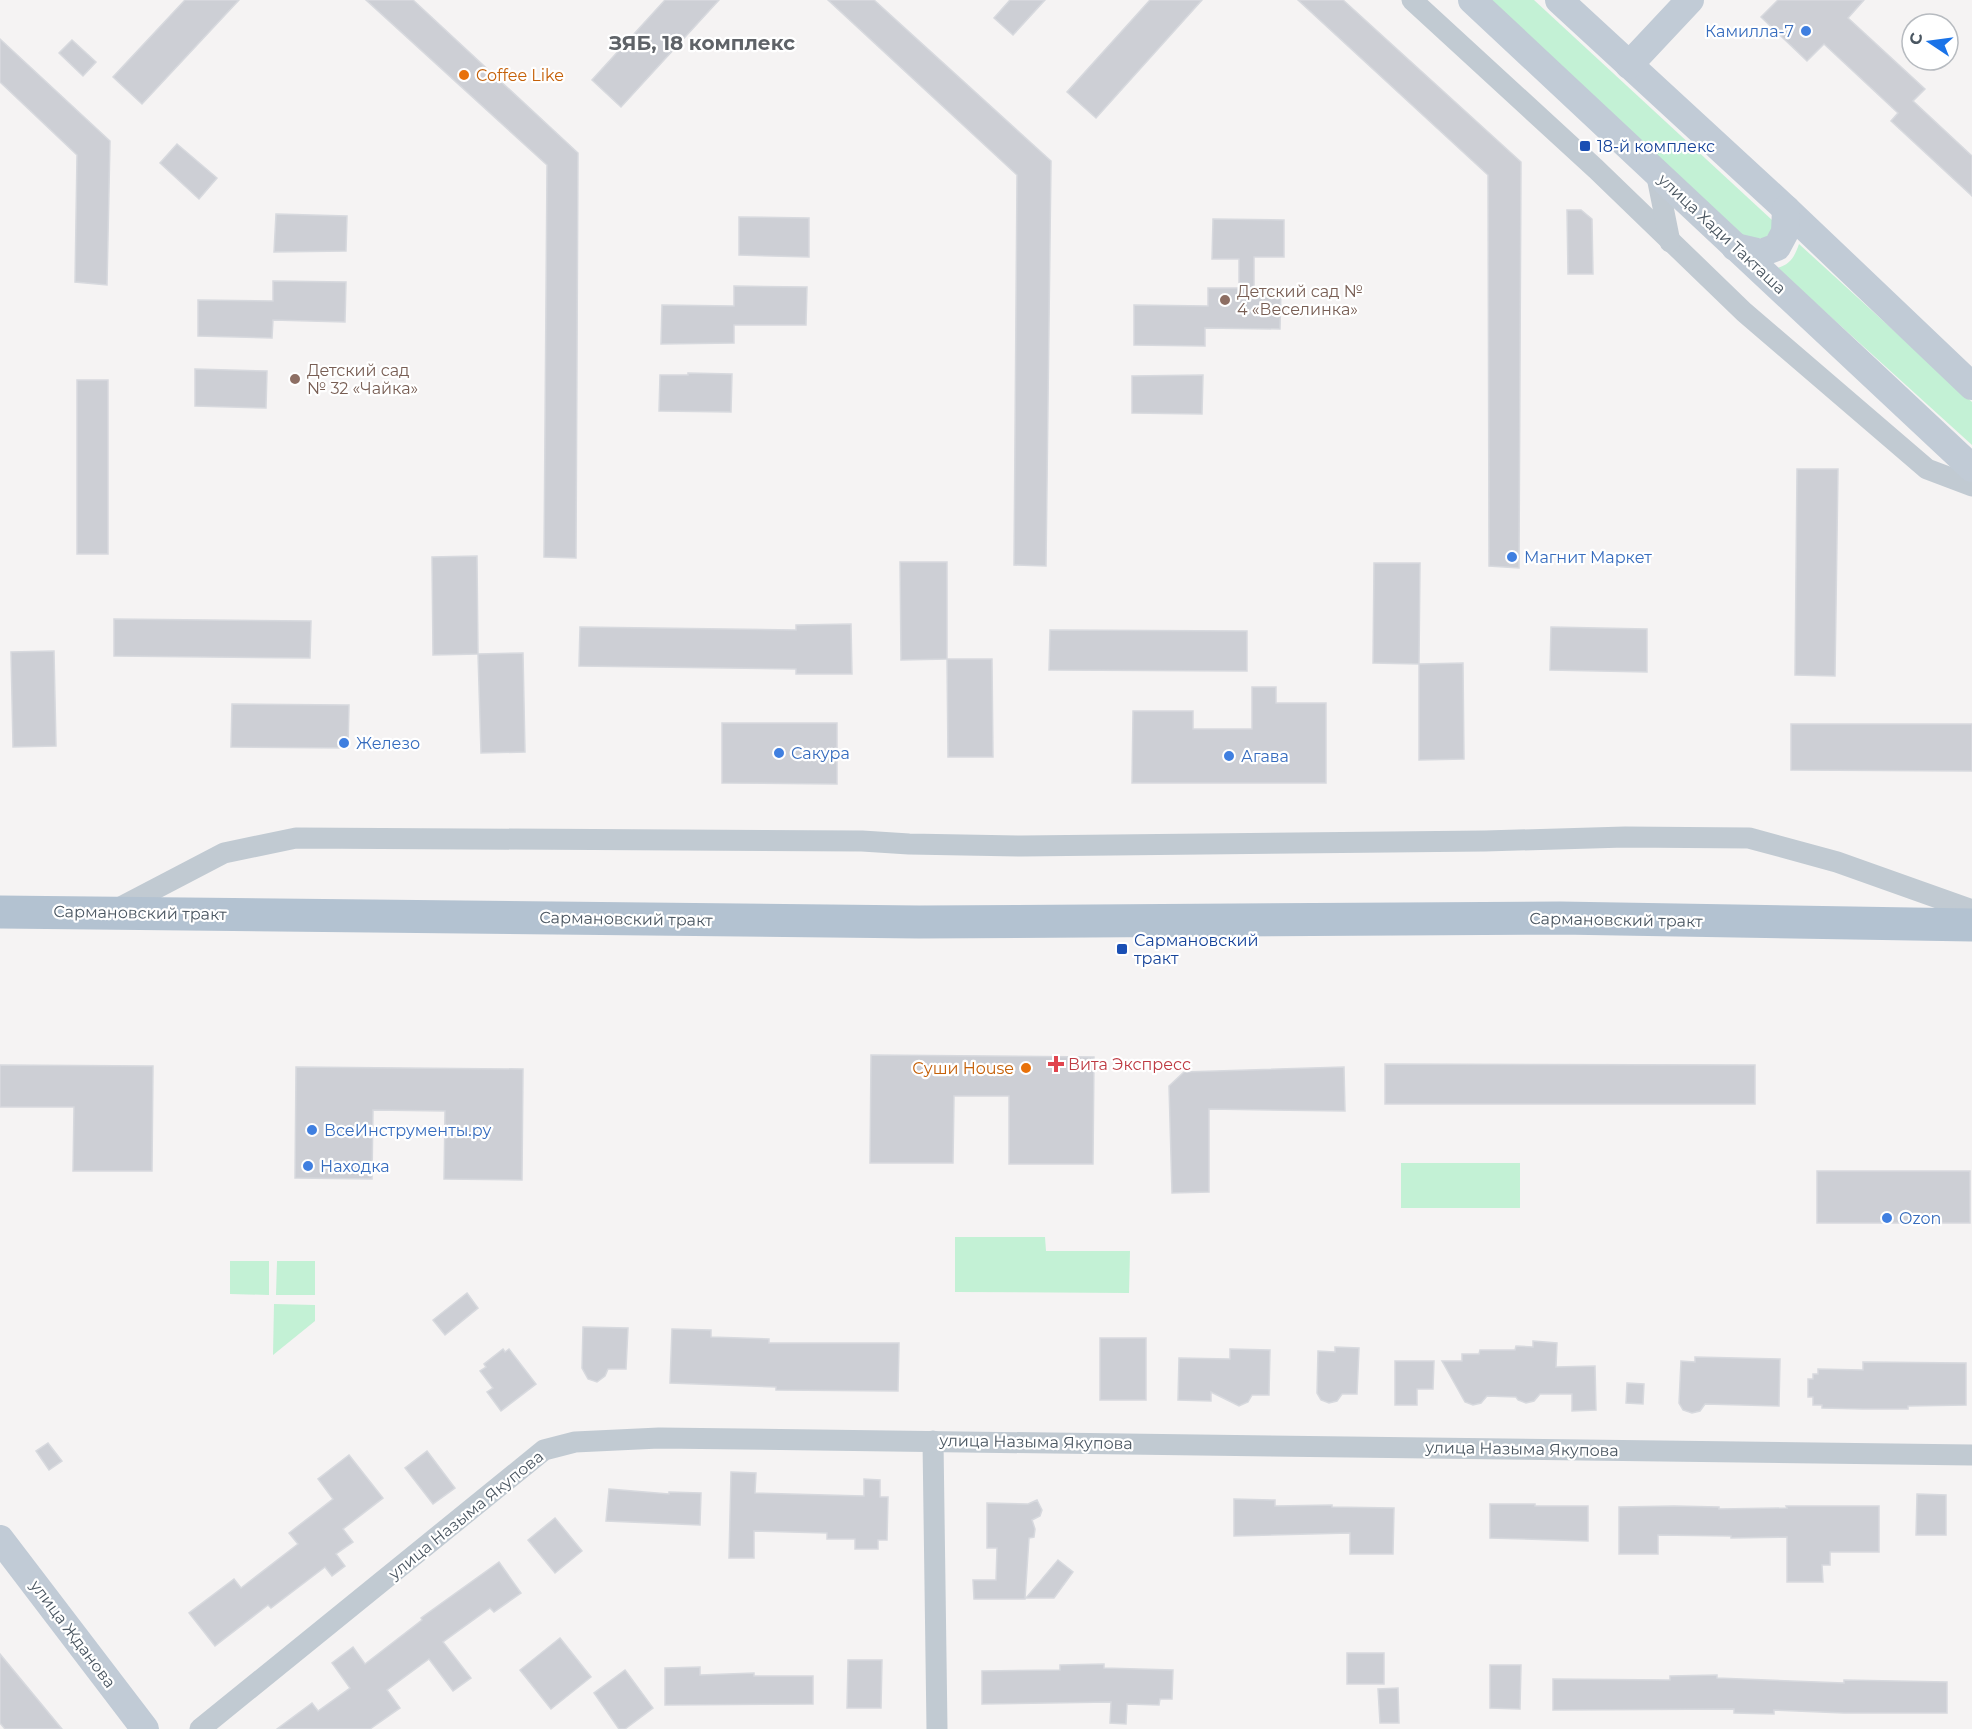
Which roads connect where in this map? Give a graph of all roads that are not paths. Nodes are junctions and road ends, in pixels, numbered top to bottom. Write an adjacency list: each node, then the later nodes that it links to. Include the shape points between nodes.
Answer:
1 (1412, 0): 8 (street)
2 (1472, 0): 6 (main road, улица Хади Такташа)
3 (1559, 0): 5 (main road)
4 (1690, 0): 5 (main road)
5 (1629, 65): 7 (main road)
6 (1656, 172): 8 (street); 9 (main road, улица Хади Такташа)
7 (1786, 209): 9 (main road, via 1785,232 1777,247 1761,253); 10 (main road)
8 (1670, 242): 12 (street, via 1744,312 1927,469)
9 (1735, 247): 11 (main road, улица Хади Такташа)
10 (1972, 386)
11 (1972, 468)
12 (1972, 486)
13 (1972, 910): 15 (street, via 1837,862 1749,838 1022,846 862,841 296,838 224,853)
14 (0, 912): 15 (main road, Сармановский тракт)
15 (108, 913): 16 (main road, Сармановский тракт, via 919,922 1560,918)
16 (1972, 925)
17 (933, 1441): 18 (street, улица Назыма Якупова); 21 (street, улица Назыма Якупова, via 659,1438 575,1442 544,1450); 22 (street)
18 (1972, 1455)
19 (0, 1539): 20 (main road, улица Жданова)
20 (145, 1729)
21 (200, 1729)
22 (937, 1729)

